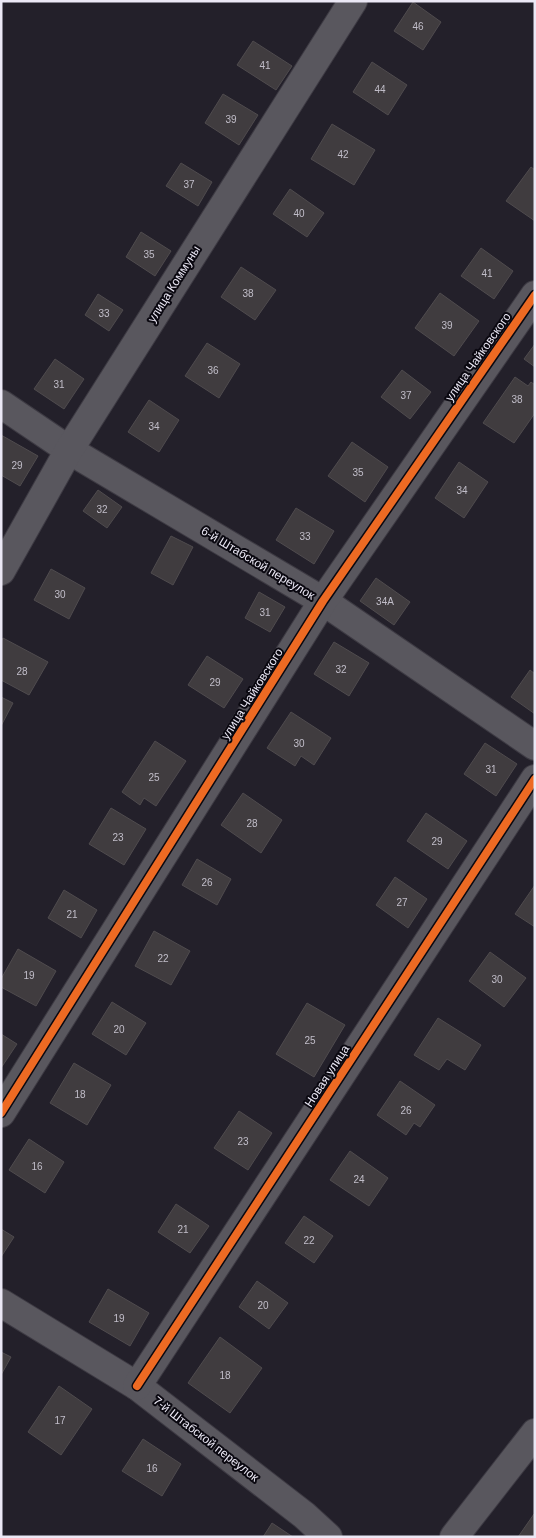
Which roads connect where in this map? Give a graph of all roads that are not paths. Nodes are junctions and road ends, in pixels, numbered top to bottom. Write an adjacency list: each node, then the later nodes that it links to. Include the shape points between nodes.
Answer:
1 (353, 1): 4 (street, улица Коммуны)
2 (535, 295): 6 (street, улица Чайковского)
3 (1, 404): 4 (street, 6-й Штабской переулок)
4 (69, 450): 5 (street, улица Коммуны); 6 (street, 6-й Штабской переулок)
5 (1, 571)
6 (323, 601): 7 (street, 6-й Штабской переулок); 9 (street, улица Чайковского)
7 (535, 746)
8 (535, 779): 11 (street, Новая улица)
9 (1, 1113)
10 (1, 1303): 11 (street, 7-й Штабской переулок)
11 (137, 1386): 13 (street, 7-й Штабской переулок)
12 (535, 1433): 14 (street)
13 (328, 1537)
14 (454, 1537)

